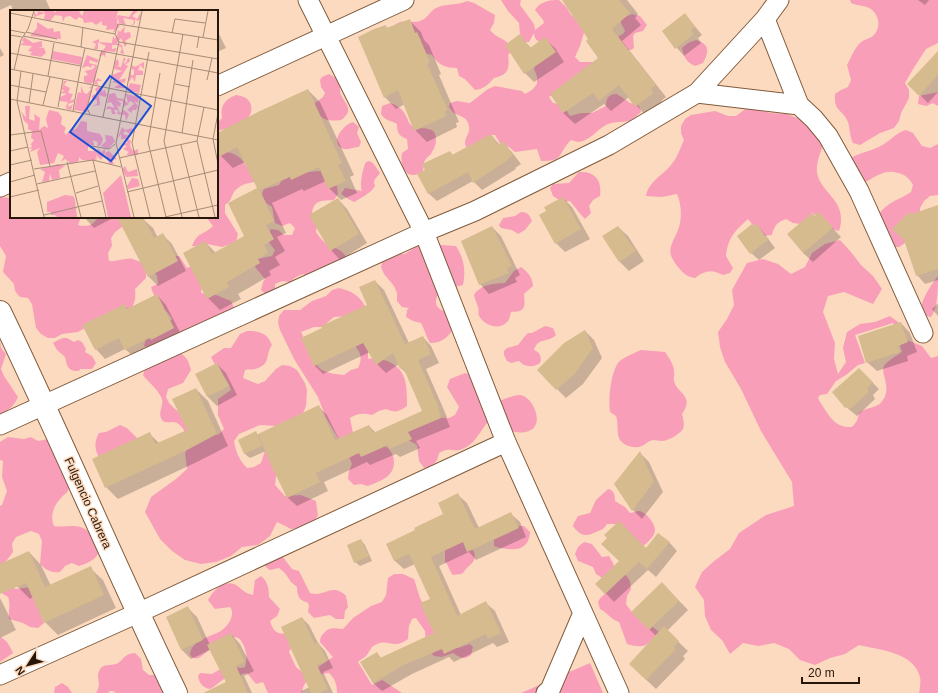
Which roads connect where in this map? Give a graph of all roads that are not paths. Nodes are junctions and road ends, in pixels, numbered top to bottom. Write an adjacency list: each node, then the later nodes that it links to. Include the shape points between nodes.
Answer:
1 (308, 0): 5 (street)
2 (404, 0): 5 (street)
3 (779, 0): 4 (street)
4 (765, 19): 7 (street); 8 (street)
5 (325, 36): 6 (street); 11 (street)
6 (218, 86)
7 (697, 93): 8 (street); 11 (street, via 609,145 482,208)
8 (799, 105): 13 (street, via 814,118 828,136 859,191)
9 (10, 182): 10 (street)
10 (0, 187)
11 (424, 232): 14 (street); 16 (street)
12 (0, 312): 14 (main road, Fulgencio Cabrera)
13 (923, 333)
14 (44, 404): 15 (street); 17 (main road, Fulgencio Cabrera)
15 (0, 425)
16 (506, 442): 17 (street); 18 (street)
17 (138, 613): 19 (street); 20 (main road, Fulgencio Cabrera)
18 (583, 613): 21 (street, via 550,690); 22 (street)
19 (0, 675)
20 (176, 693)
21 (546, 693)
22 (619, 693)

